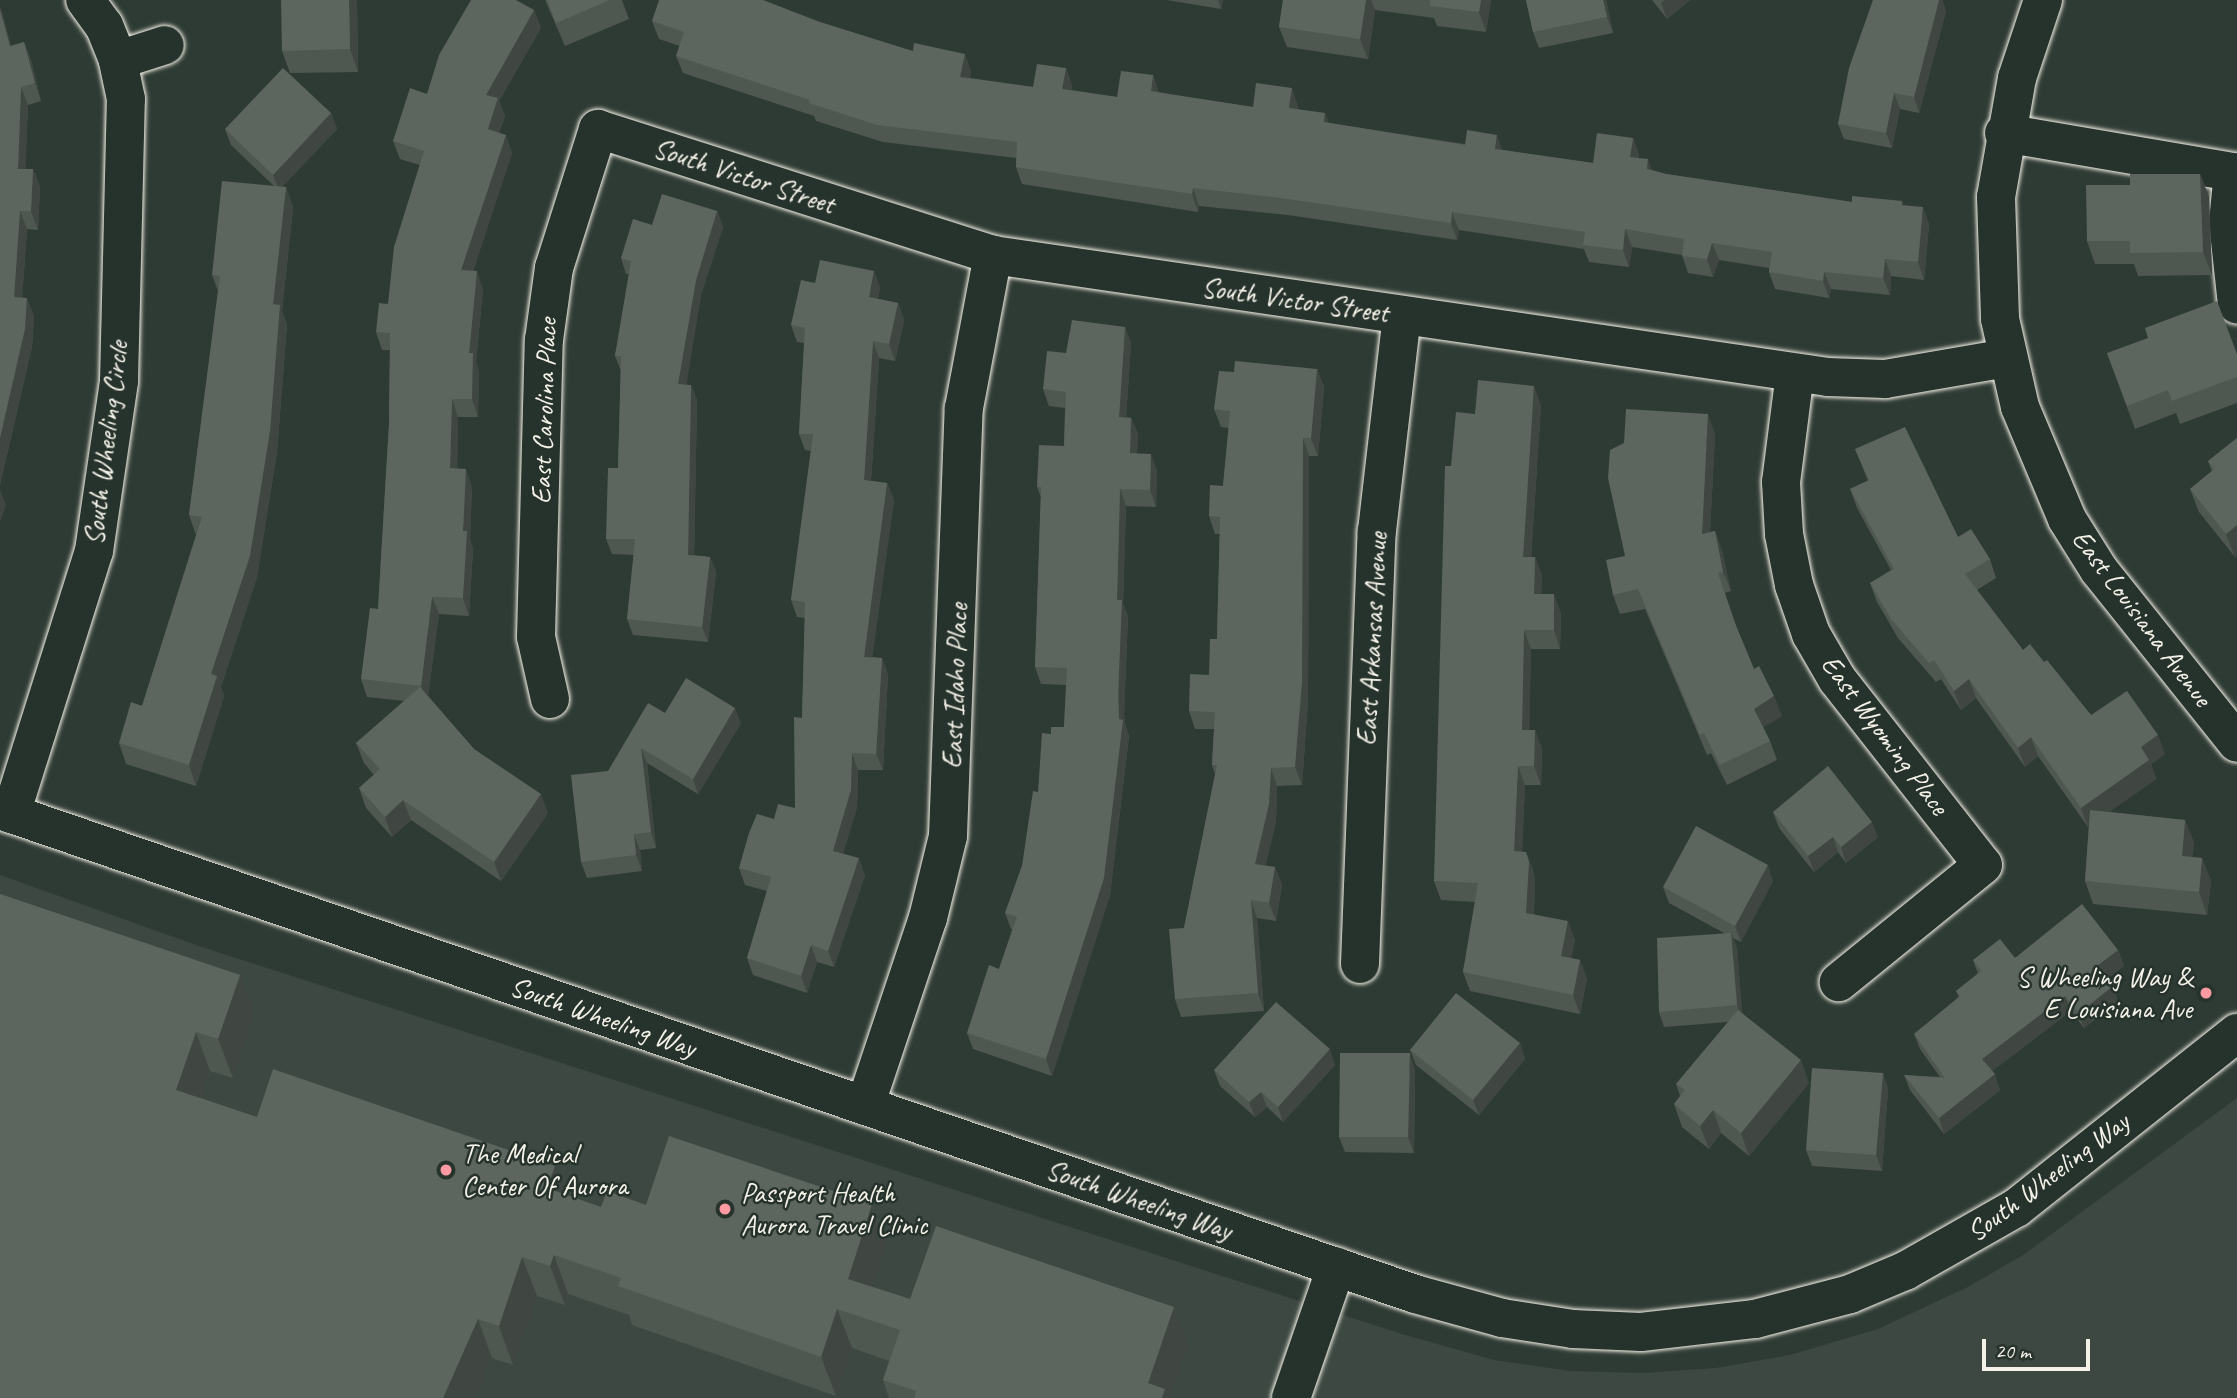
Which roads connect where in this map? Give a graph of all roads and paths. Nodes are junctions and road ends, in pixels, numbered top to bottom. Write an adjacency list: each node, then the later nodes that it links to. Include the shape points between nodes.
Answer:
1 (85, 0): 4 (street, South Wheeling Circle, via 104,26)
2 (2043, 0): 6 (street, East Louisiana Avenue)
3 (165, 45): 4 (street)
4 (118, 60): 14 (street, South Wheeling Circle, via 126,99 119,381 105,495 80,607)
5 (598, 129): 7 (street, South Victor Street); 12 (street, East Carolina Place, via 554,268 544,340 536,637)
6 (2004, 133): 8 (street, via 2233,172 2228,222); 10 (street, East Louisiana Avenue, via 1994,258)
7 (993, 255): 9 (street, South Victor Street); 18 (street, East Idaho Place, via 964,408 948,836 928,918)
8 (2237, 306)
9 (1402, 316): 11 (street, South Victor Street); 15 (street, East Arkansas Avenue, via 1377,531)
10 (2007, 358): 11 (street, South Victor Street, via 1885,379); 13 (street, East Louisiana Avenue, via 2036,453 2067,519 2099,570)
11 (1795, 373): 16 (street, East Wyoming Place, via 1782,482 1784,534 1794,585 1811,634 1837,679 1983,865)
12 (550, 699)
13 (2237, 743)
14 (5, 812): 18 (street, South Wheeling Way)
15 (1360, 964)
16 (1839, 982)
17 (2237, 1032): 19 (street, South Wheeling Way, via 2016,1208 1974,1236 1880,1282 1781,1314 1686,1329 1573,1329 1486,1315)
18 (865, 1106): 19 (street, South Wheeling Way)
19 (1336, 1267): 20 (street)
20 (1291, 1398)

